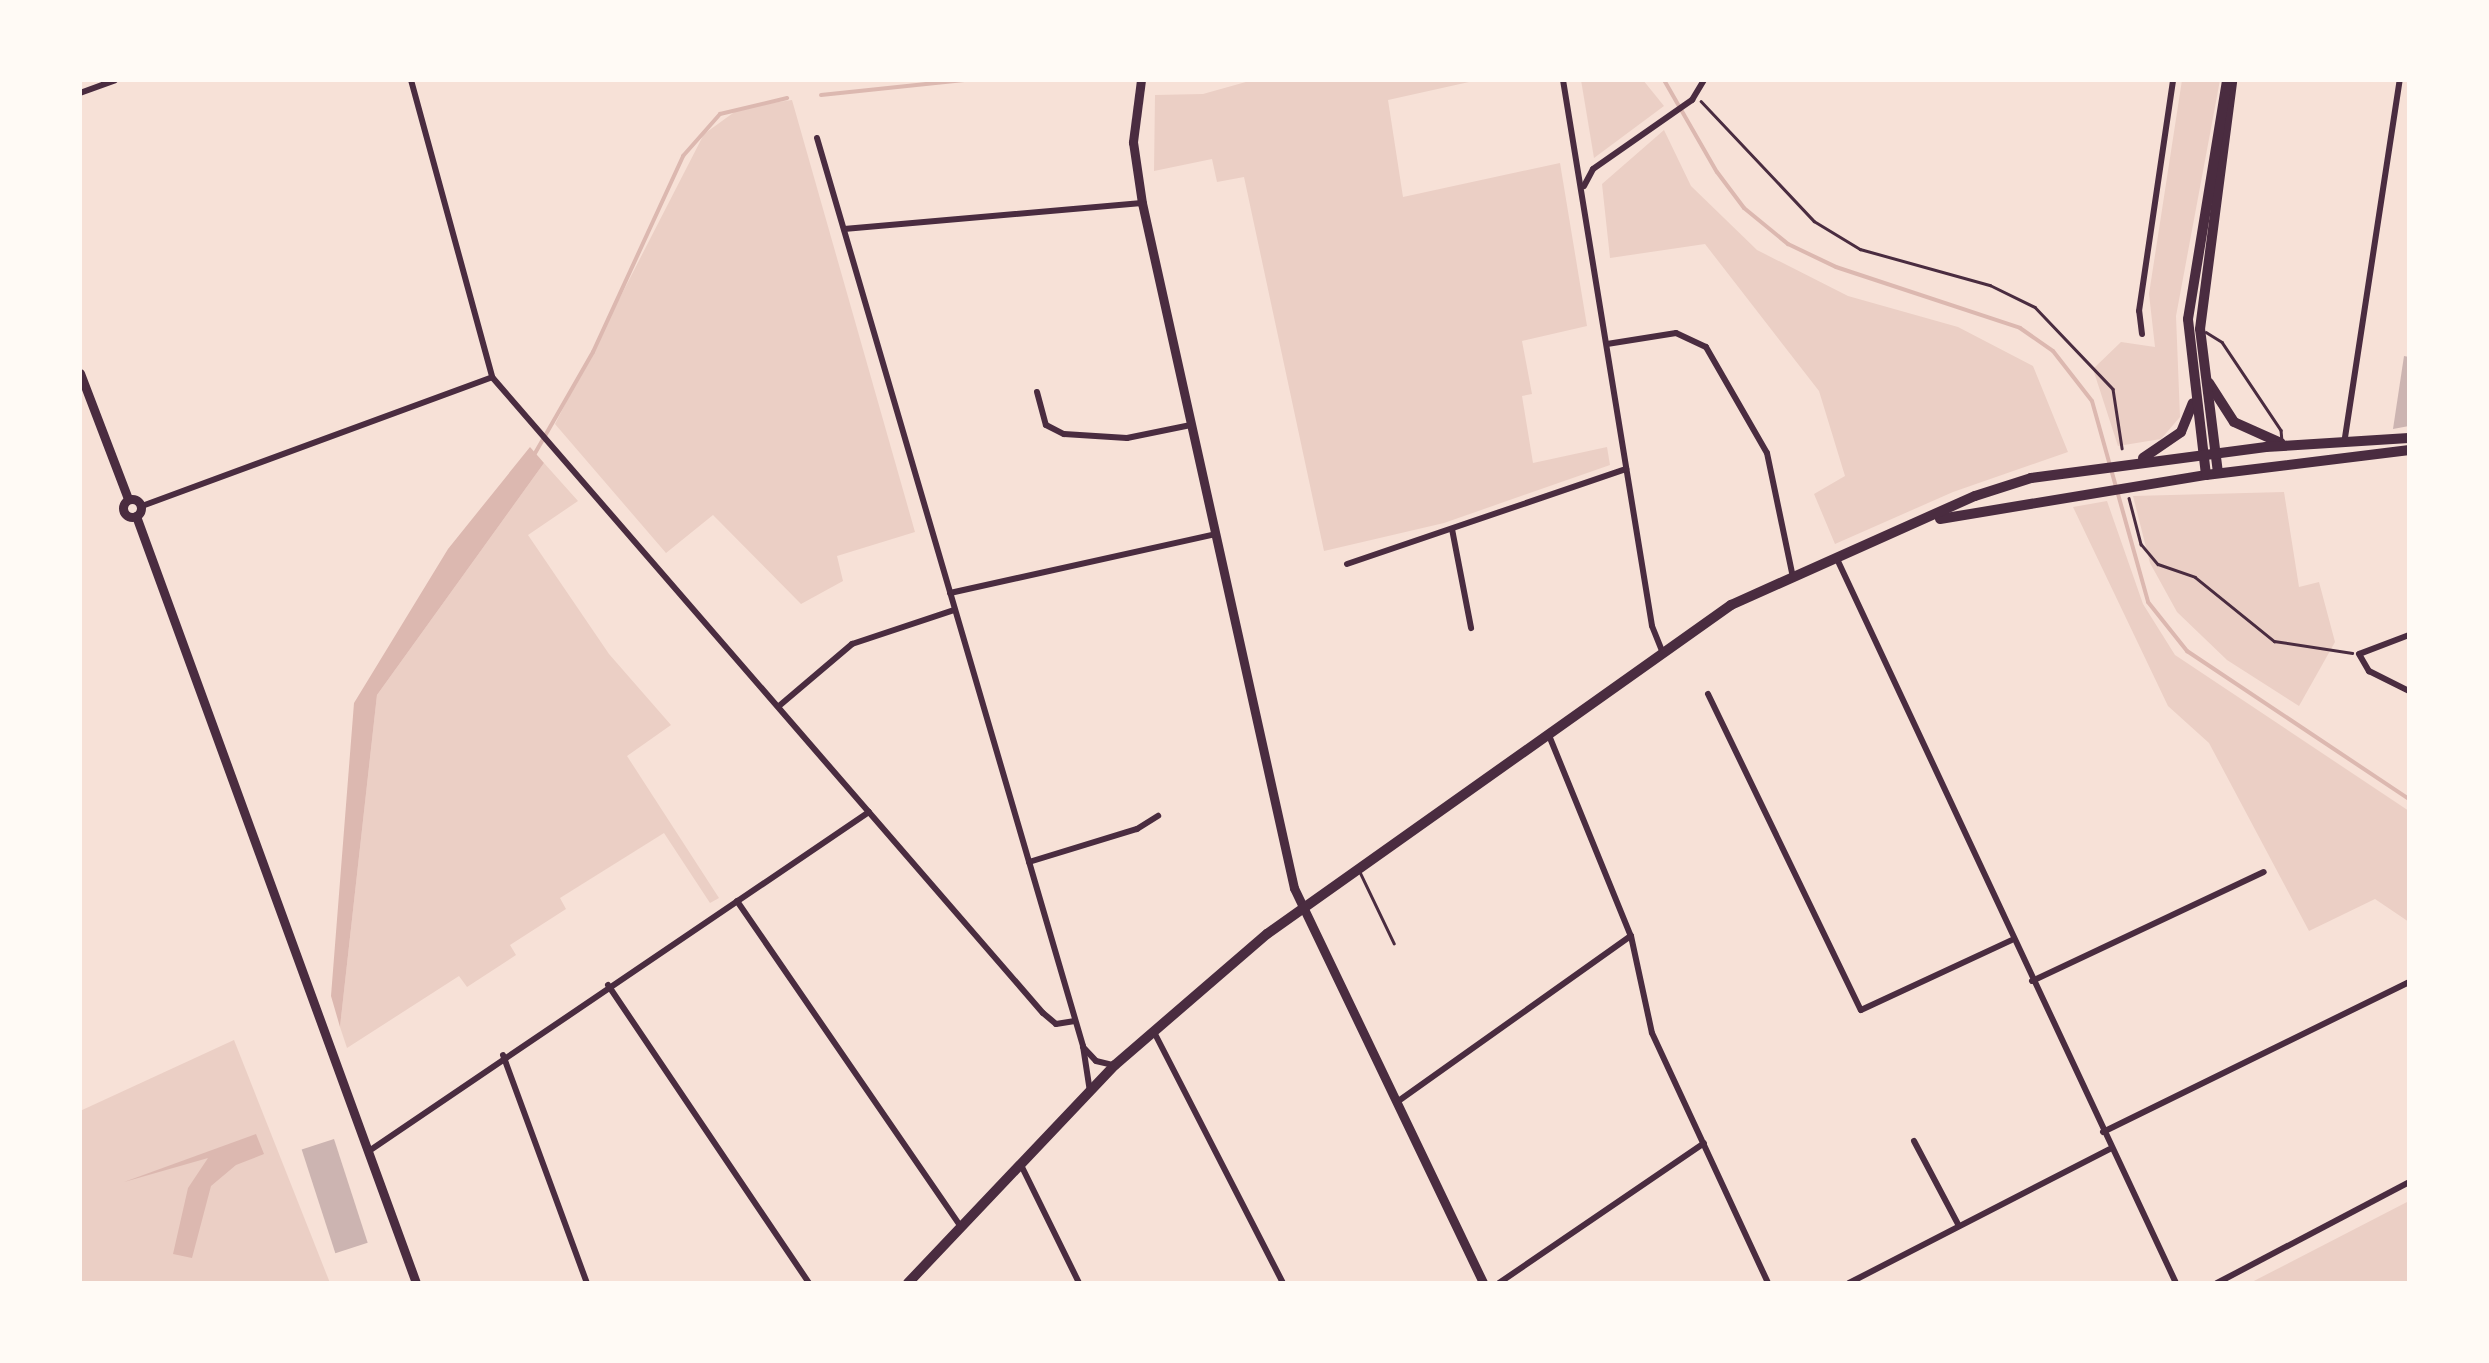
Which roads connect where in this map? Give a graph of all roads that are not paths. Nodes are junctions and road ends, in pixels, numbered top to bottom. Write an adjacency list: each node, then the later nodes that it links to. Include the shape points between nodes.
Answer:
1 (115, 80): 9 (street)
2 (411, 80): 18 (street)
3 (1563, 80): 11 (street)
4 (1704, 80): 11 (street, via 1695,97 1592,169)
5 (2173, 80): 15 (street, via 2138,312)
6 (2229, 80): 14 (main road); 21 (main road, via 2188,319)
7 (2400, 80): 25 (street)
8 (1141, 84): 12 (main road, via 1133,142)
9 (80, 93)
10 (817, 138): 13 (street)
11 (1584, 186): 16 (street)
12 (1142, 203): 13 (street); 22 (main road)
13 (844, 230): 41 (street)
14 (2200, 329): 17 (main road); 24 (lane, via 2222,342 2281,430)
15 (2142, 334)
16 (1607, 344): 31 (street); 40 (street, via 1676,333 1706,346 1767,453)
17 (2204, 373): 24 (main road, via 2234,422); 28 (main road)
18 (492, 377): 34 (street); 48 (street)
19 (81, 381): 33 (main road)
20 (1038, 392): 22 (street, via 1046,425 1064,434 1127,438)
21 (2195, 394): 29 (main road); 30 (main road, via 2182,432)
22 (1192, 424): 37 (main road)
23 (2409, 438): 25 (main road)
24 (2282, 443): 26 (main road)
25 (2344, 444): 26 (main road)
26 (2298, 446): 28 (main road)
27 (2409, 450): 32 (main road)
28 (2216, 452): 29 (main road); 32 (main road)
29 (2196, 455): 30 (main road); 32 (main road)
30 (2134, 462): 35 (main road, via 1999,488)
31 (1626, 469): 36 (street); 45 (street)
32 (2212, 474): 35 (main road)
33 (128, 499): 34 (main road); 34 (main road, via 124,510)
34 (139, 511): 74 (main road)
35 (1925, 522): 38 (main road)
36 (1452, 529): 39 (street); 43 (street)
37 (1217, 534): 41 (street); 56 (main road)
38 (1837, 559): 40 (main road); 58 (street)
39 (1347, 564)
40 (1794, 578): 45 (main road, via 1730,606)
41 (950, 593): 42 (street)
42 (954, 610): 48 (street, via 852,644); 52 (street)
43 (1471, 628)
44 (2409, 635): 46 (street, via 2358,654 2370,670)
45 (1662, 651): 49 (main road)
46 (2409, 691)
47 (1708, 694): 58 (street, via 1861,1010)
48 (778, 706): 50 (street)
49 (1548, 732): 53 (main road); 57 (street)
50 (869, 812): 55 (street); 63 (street, via 1043,1013 1056,1024)
51 (1158, 816): 52 (street, via 1138,829)
52 (1029, 862): 63 (street)
53 (1358, 868): 56 (main road); 59 (lane)
54 (2264, 872): 60 (street)
55 (737, 900): 62 (street); 77 (street)
56 (1301, 908): 64 (main road); 69 (main road)
57 (1630, 936): 69 (street); 72 (street, via 1652,1033)
58 (2012, 940): 60 (street)
59 (1394, 943)
60 (2032, 981): 70 (street)
61 (2409, 982): 70 (street)
62 (608, 985): 66 (street); 81 (street)
63 (1075, 1021): 65 (street)
64 (1154, 1032): 67 (main road); 84 (street)
65 (1083, 1046): 67 (street, via 1096,1061); 68 (street)
66 (503, 1055): 74 (street); 80 (street)
67 (1116, 1065): 68 (main road)
68 (1090, 1092): 75 (main road)
69 (1396, 1103): 85 (main road)
70 (2103, 1132): 73 (street)
71 (1914, 1141): 78 (street)
72 (1704, 1143): 86 (street); 87 (street)
73 (2110, 1148): 78 (street); 89 (street)
74 (369, 1151): 79 (main road)
75 (1020, 1164): 77 (main road); 83 (street)
76 (2409, 1182): 90 (street)
77 (961, 1226): 82 (main road)
78 (1959, 1226): 88 (street)
79 (416, 1283)
80 (587, 1283)
81 (809, 1283)
82 (908, 1283)
83 (1078, 1283)
84 (1283, 1283)
85 (1483, 1283)
86 (1499, 1283)
87 (1768, 1283)
88 (1849, 1283)
89 (2176, 1283)
90 (2217, 1283)

